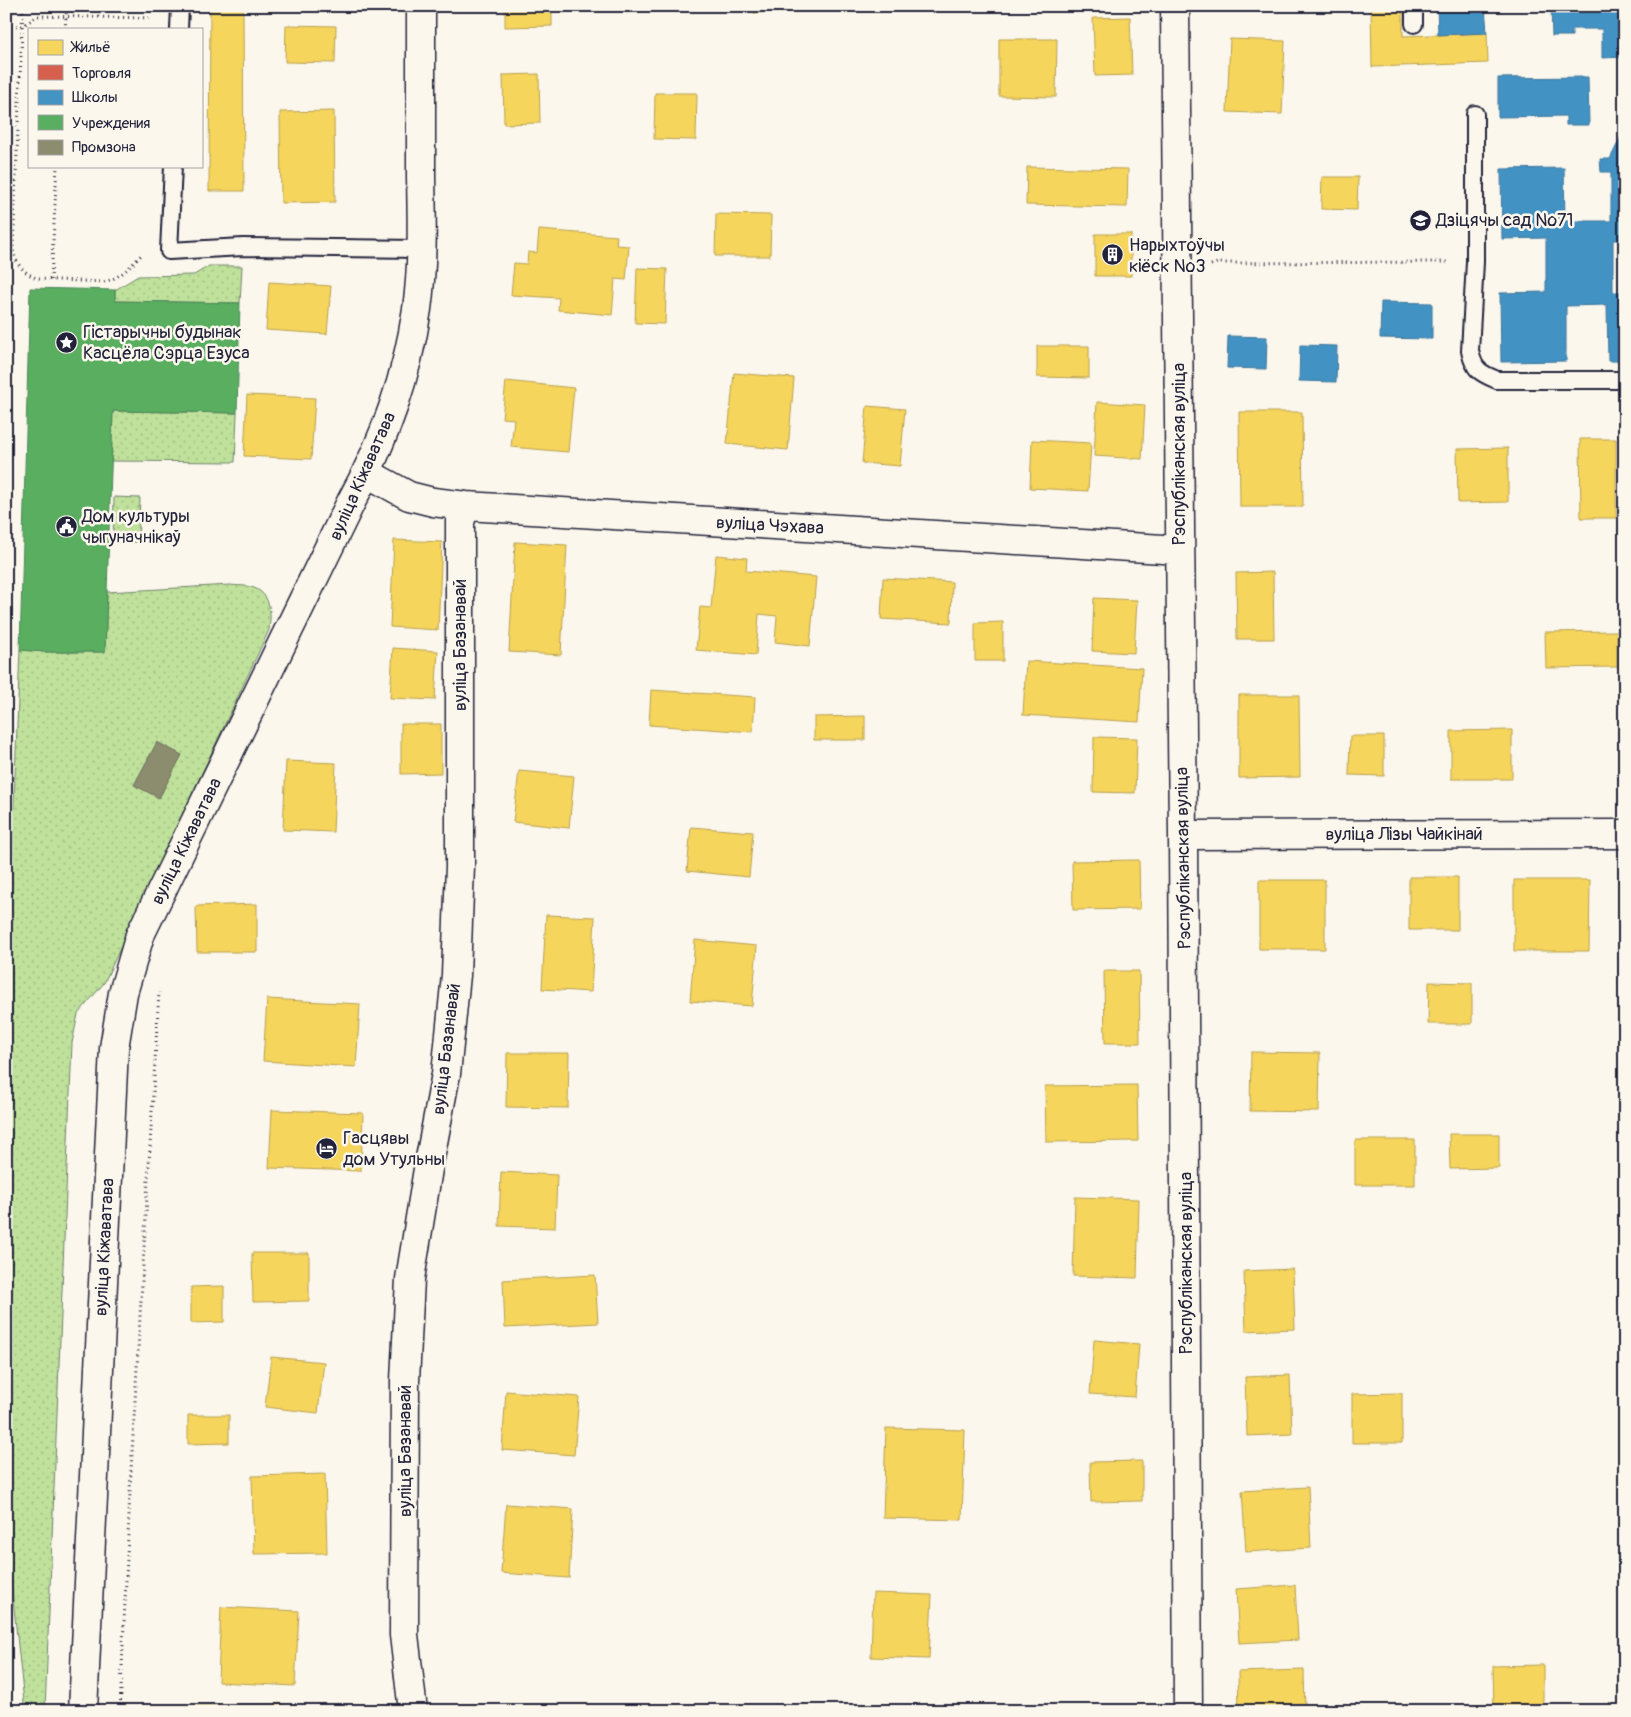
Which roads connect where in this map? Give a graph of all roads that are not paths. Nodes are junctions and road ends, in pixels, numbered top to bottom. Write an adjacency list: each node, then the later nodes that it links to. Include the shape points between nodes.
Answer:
1 (421, 6): 7 (street, вуліца Кіжаватава)
2 (1175, 6): 11 (street, Рэспубліканская вуліца)
3 (1414, 6): 4 (lane)
4 (1414, 24)
5 (1475, 114): 8 (lane, via 1475,262 1470,351 1473,364 1483,375 1497,380)
6 (173, 168): 7 (lane, via 169,251 243,247)
7 (421, 249): 9 (street, вуліца Кіжаватава, via 417,308 408,354 396,399)
8 (1625, 380)
9 (367, 473): 10 (street, вуліца Чэхава, via 410,496); 14 (street, вуліца Кіжаватава, via 140,935 123,993 114,1048)
10 (466, 506): 11 (street, вуліца Чэхава); 15 (street, вуліца Базанавай, via 460,521 460,866 456,975 446,1074 410,1279 405,1381 404,1636)
11 (1179, 550): 13 (street, Рэспубліканская вуліца)
12 (1625, 834): 13 (street, вуліца Лізы Чайкінай)
13 (1183, 835): 16 (street, Рэспубліканская вуліца)
14 (83, 1711)
15 (413, 1711)
16 (1188, 1711)

